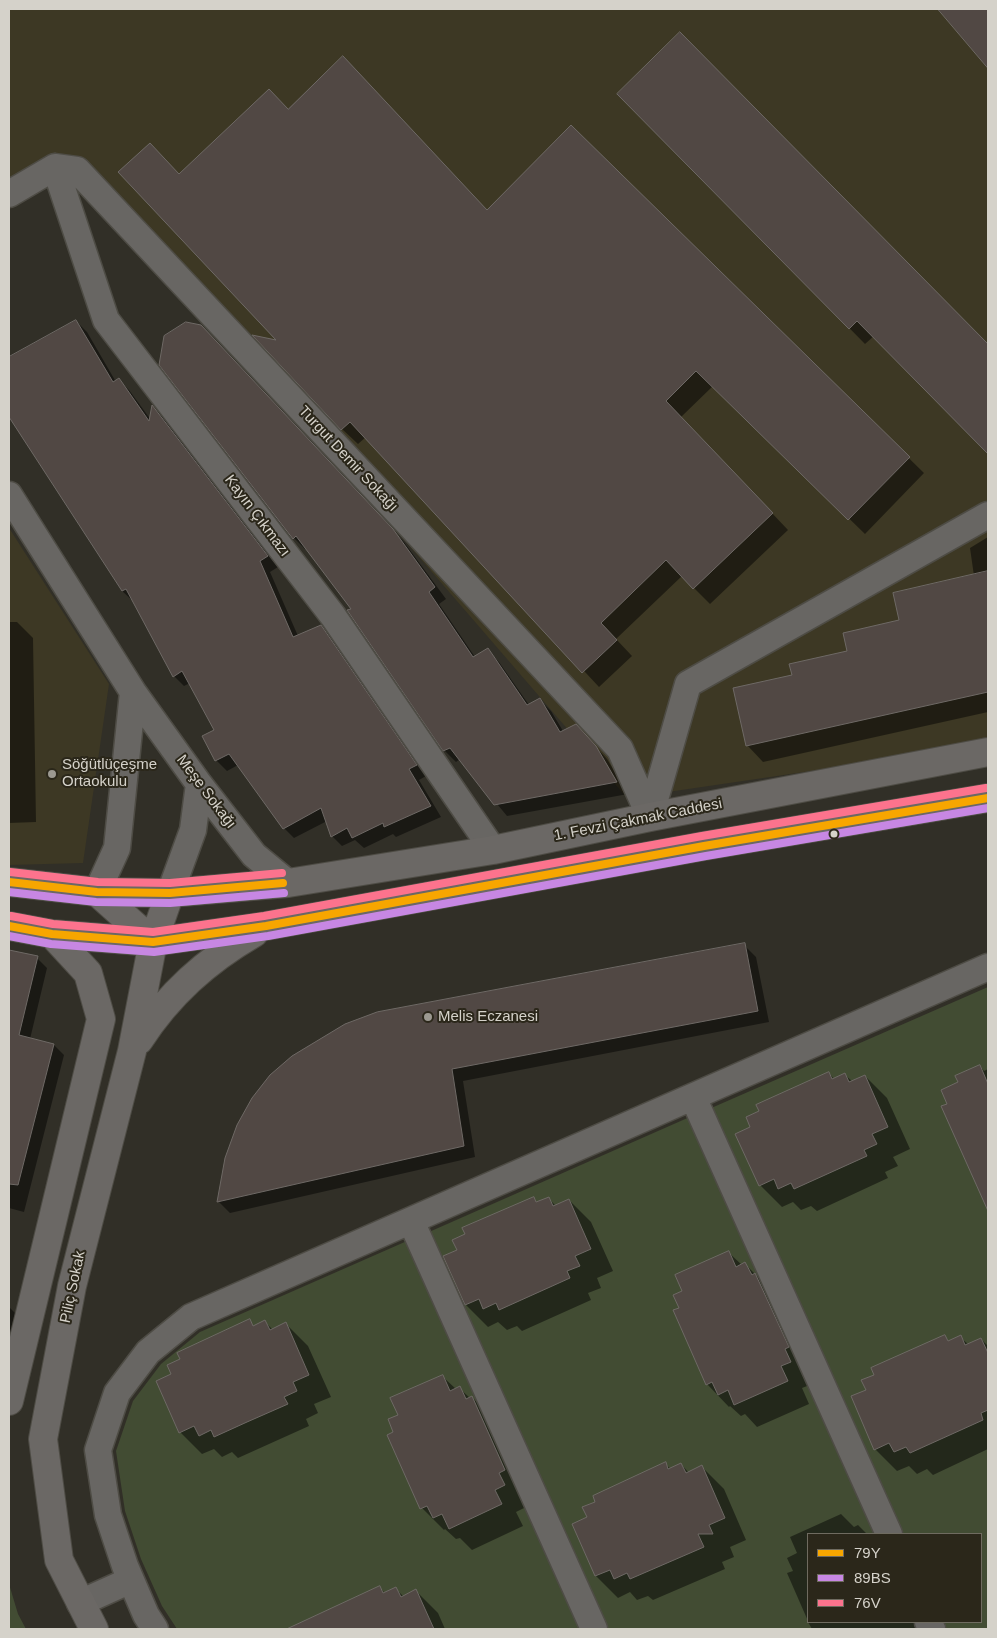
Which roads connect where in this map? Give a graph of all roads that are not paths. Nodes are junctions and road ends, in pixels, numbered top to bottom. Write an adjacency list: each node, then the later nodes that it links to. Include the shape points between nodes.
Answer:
1 (56, 167): 2 (street); 9 (street, Turgut Demir Sokağı, via 77,170 620,750); 10 (street, Kayın Çıkmazı, via 106,320 333,616)
2 (9, 194)
3 (9, 495): 5 (street, Meşe Sokağı)
4 (988, 515): 9 (street, via 688,684)
5 (133, 692): 7 (street, Meşe Sokağı); 13 (street, via 116,848)
6 (988, 752): 9 (main road, 1. Fevzi Çakmak Caddesi)
7 (199, 784): 12 (street, Meşe Sokağı, via 254,855); 14 (street, via 193,830)
8 (988, 798): 16 (main road)
9 (650, 817): 10 (main road, 1. Fevzi Çakmak Caddesi)
10 (493, 850): 12 (main road, 1. Fevzi Çakmak Caddesi)
11 (9, 882): 13 (main road, 1. Fevzi Çakmak Caddesi)
12 (288, 883): 14 (main road, 1. Fevzi Çakmak Caddesi)
13 (97, 892): 14 (main road, 1. Fevzi Çakmak Caddesi); 18 (main road)
14 (170, 893): 18 (main road, Piliç Sokak)
15 (9, 926): 17 (main road)
16 (266, 926): 18 (main road); 20 (main road, via 225,950 188,979 158,1012)
17 (52, 934): 18 (main road); 22 (main road, via 88,973 101,1019)
18 (153, 942): 20 (main road, Piliç Sokak)
19 (988, 967): 21 (street)
20 (132, 1051): 24 (main road, Piliç Sokak)
21 (693, 1097): 23 (street); 26 (street)
22 (54, 1214): 24 (main road); 25 (main road)
23 (411, 1220): 27 (street, via 191,1317 148,1352 117,1393 98,1450 108,1516); 31 (street)
24 (88, 1221): 28 (main road, Piliç Sokak, via 72,1286 43,1439 59,1560)
25 (9, 1401)
26 (889, 1533)
27 (131, 1580): 28 (street); 30 (street, via 146,1615)
28 (80, 1603): 29 (main road, Piliç Sokak)
29 (94, 1629)
30 (156, 1629)
31 (594, 1629)

